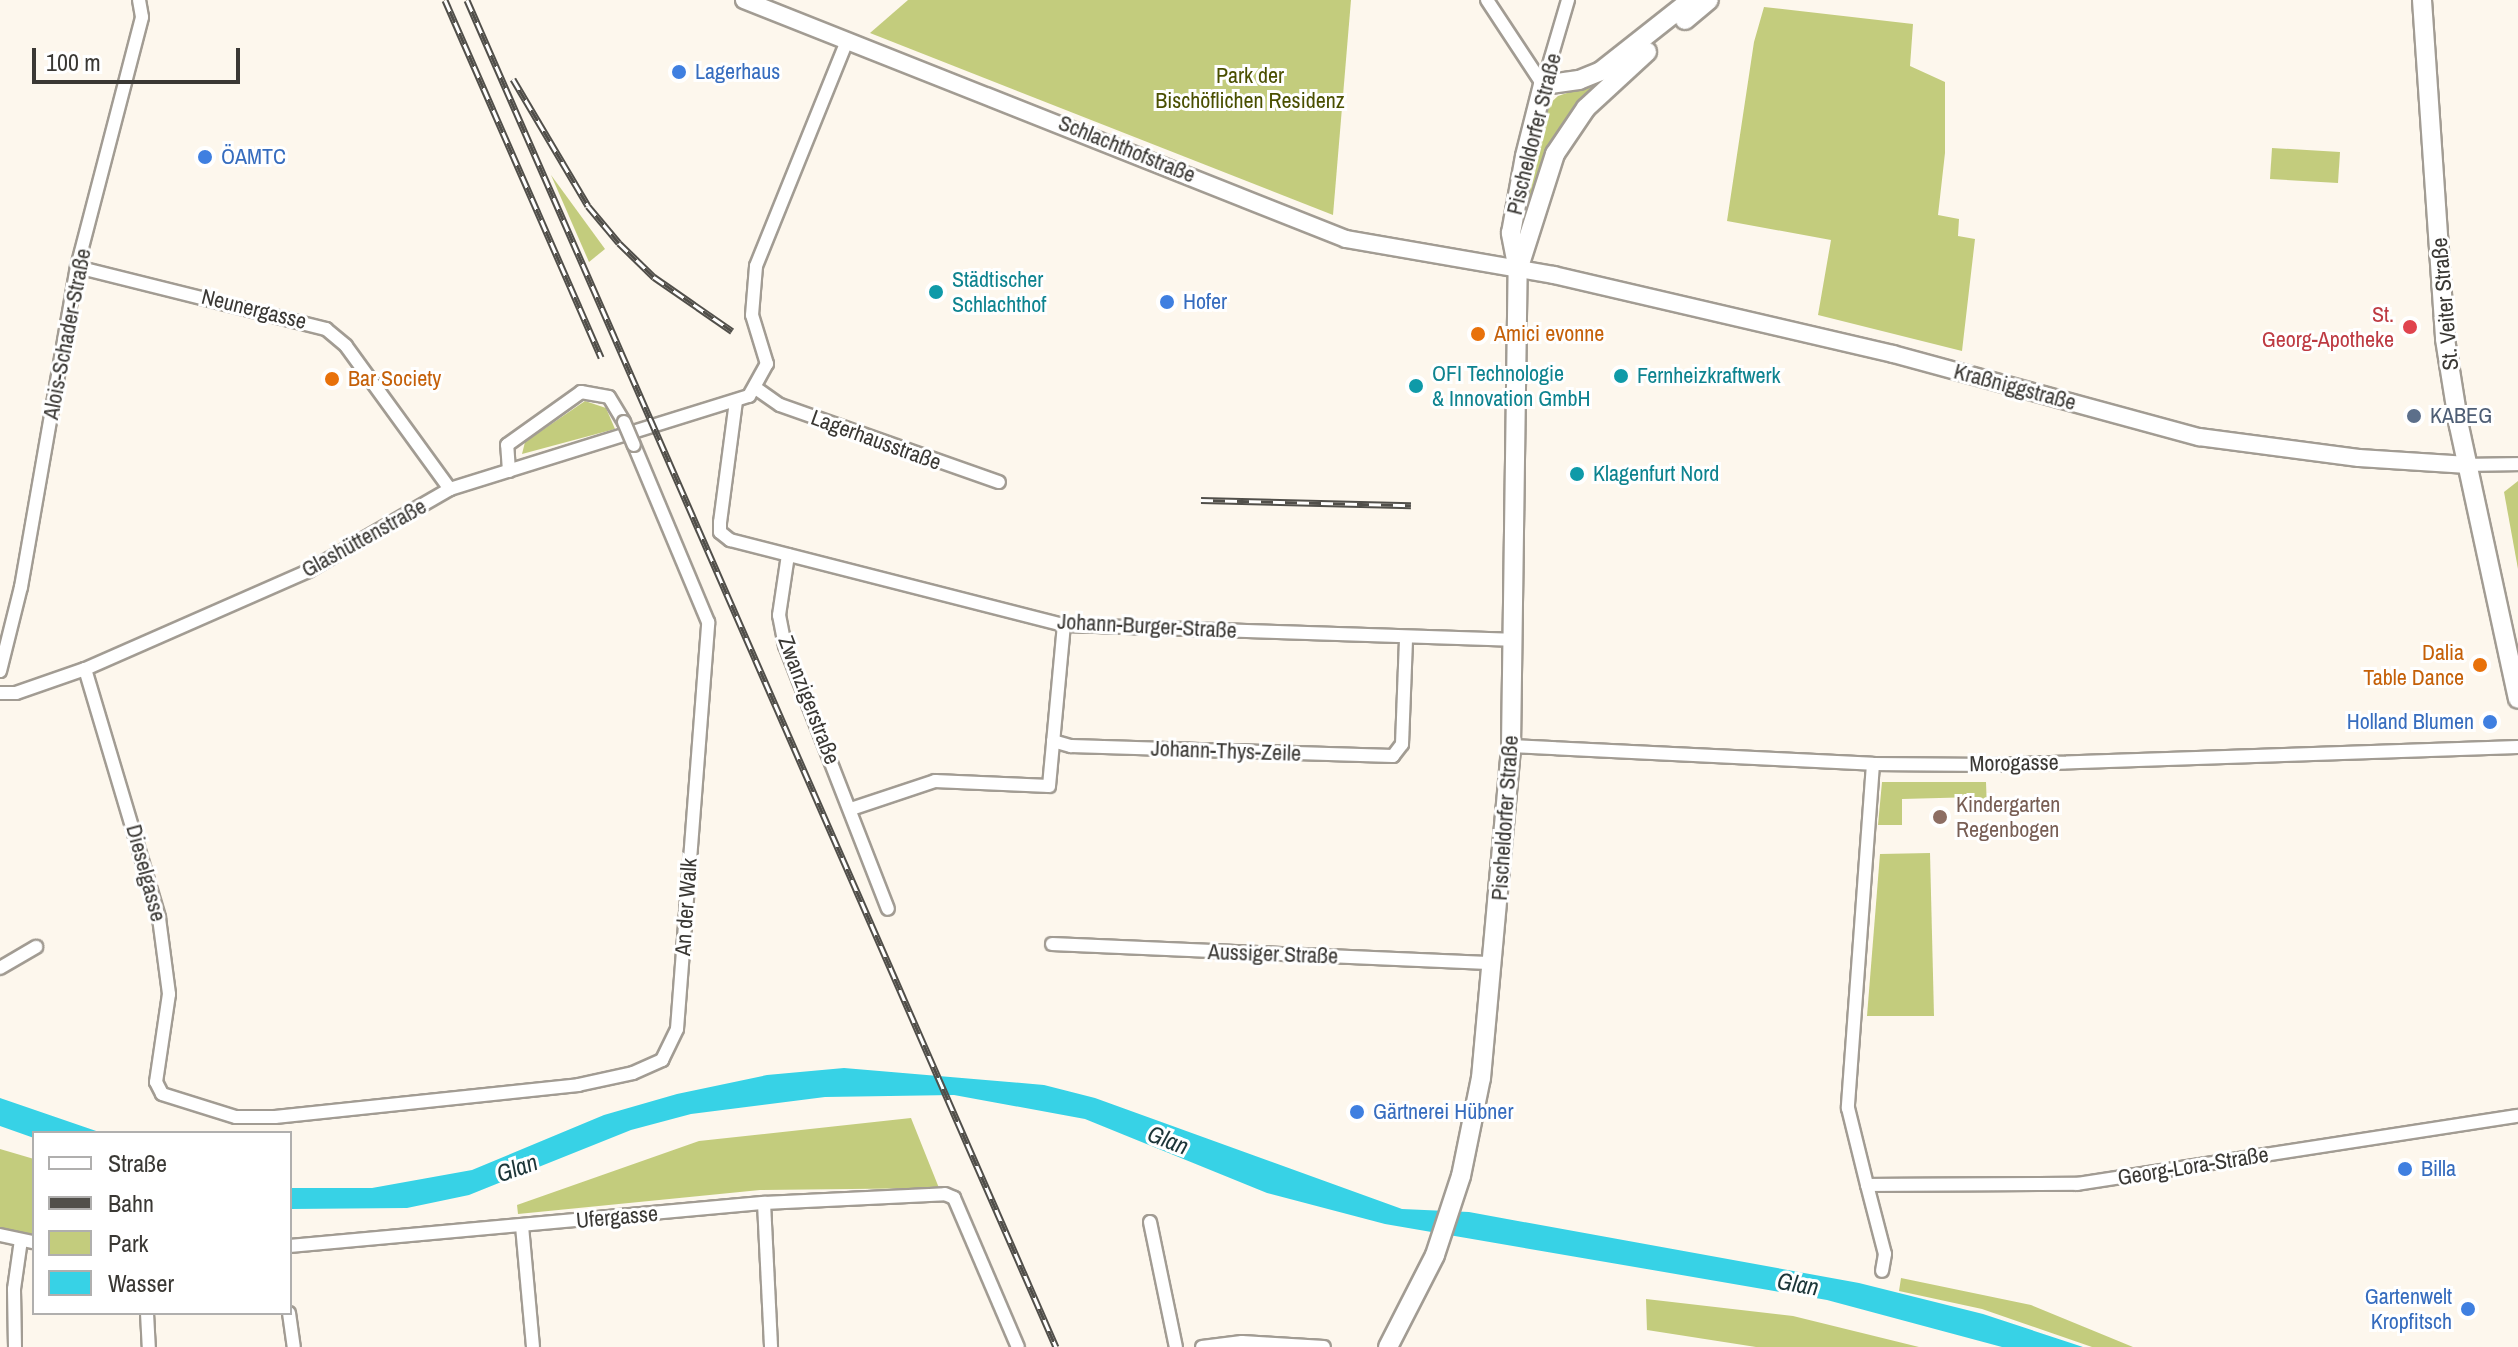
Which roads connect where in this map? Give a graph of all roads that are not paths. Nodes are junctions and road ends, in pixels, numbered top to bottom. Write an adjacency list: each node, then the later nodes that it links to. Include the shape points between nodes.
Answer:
1 (139, 0): 10 (street, Alois-Schader-Straße, via 142,17)
2 (744, 0): 8 (street, Schlachthofstraße)
3 (1487, 0): 9 (street)
4 (1568, 0): 9 (street, Pischeldorfer Straße)
5 (1691, 0): 9 (main road, via 1601,71)
6 (1709, 0): 11 (main road, Pischeldorfer Straße, via 1617,77 1572,127 1545,179)
7 (2422, 0): 15 (main road, St. Veiter Straße, via 2445,339)
8 (847, 41): 11 (street, Schlachthofstraße, via 1346,239); 12 (street, via 756,266 752,315 767,364)
9 (1543, 85): 11 (main road, Pischeldorfer Straße, via 1512,221)
10 (77, 267): 18 (street, Neunergasse, via 326,329 346,346); 24 (street, Alois-Schader-Straße, via 21,587)
11 (1518, 270): 15 (street, Kraßniggstraße, via 1893,354 2199,437 2359,458); 22 (main road, Pischeldorfer Straße)
12 (757, 389): 13 (street); 17 (street, Lagerhausstraße, via 780,405)
13 (736, 401): 16 (street, Glashüttenstraße); 19 (street, via 720,532 730,540)
14 (2518, 464): 15 (street, Kraßniggstraße)
15 (2468, 465): 26 (main road, St. Veiter Straße)
16 (509, 471): 18 (street, Glashüttenstraße); 37 (street, An der Walk, bridge, via 507,445 581,392 609,397 708,622 677,1029 662,1060 633,1073 578,1085 275,1117 236,1117 185,1105 162,1094)
17 (999, 482)
18 (450, 489): 23 (street, Glashüttenstraße, via 308,571)
19 (788, 555): 20 (street, Johann-Burger-Straße); 31 (street, Zwanzigerstraße, via 779,615 785,645)
20 (1064, 625): 21 (street, Johann-Burger-Straße); 27 (street)
21 (1406, 638): 22 (street, Johann-Burger-Straße); 27 (street, Johann-Thys-Zeile, via 1402,744 1393,756 1071,746)
22 (1513, 640): 28 (main road, Pischeldorfer Straße)
23 (85, 669): 25 (street, Glashüttenstraße, via 16,693); 37 (street, Dieselgasse, via 151,888 168,965 166,1028)
24 (0, 671)
25 (0, 693)
26 (2518, 699)
27 (1053, 741): 31 (street, via 1049,786 935,781)
28 (1511, 746): 30 (street, Morogasse); 35 (main road, Pischeldorfer Straße)
29 (2518, 747): 30 (street, Morogasse)
30 (1873, 764): 39 (street, via 1848,1108)
31 (851, 809): 32 (street, Zwanzigerstraße)
32 (888, 909)
33 (1052, 944): 35 (street, Aussiger Straße)
34 (36, 947): 36 (street)
35 (1494, 963): 58 (main road, Pischeldorfer Straße, via 1477,1107 1457,1190 1435,1255)
36 (0, 968)
37 (156, 1082)
38 (2518, 1116): 39 (street, Georg-Lora-Straße, via 2077,1184)
39 (1867, 1185): 46 (street, via 1885,1254)
40 (764, 1203): 42 (street, Ufergasse); 53 (street); 54 (street, Ufergasse, via 945,1194 954,1198)
41 (1150, 1222): 55 (street)
42 (522, 1226): 45 (street, Ufergasse); 52 (street)
43 (0, 1235): 44 (street)
44 (27, 1241): 49 (street)
45 (292, 1246)
46 (1882, 1271)
47 (147, 1315): 50 (street)
48 (289, 1315): 51 (street)
49 (15, 1347)
50 (149, 1347)
51 (294, 1347)
52 (533, 1347)
53 (771, 1347)
54 (1018, 1347)
55 (1176, 1347)
56 (1202, 1347): 57 (street, via 1242,1342)
57 (1324, 1347)
58 (1388, 1347)

